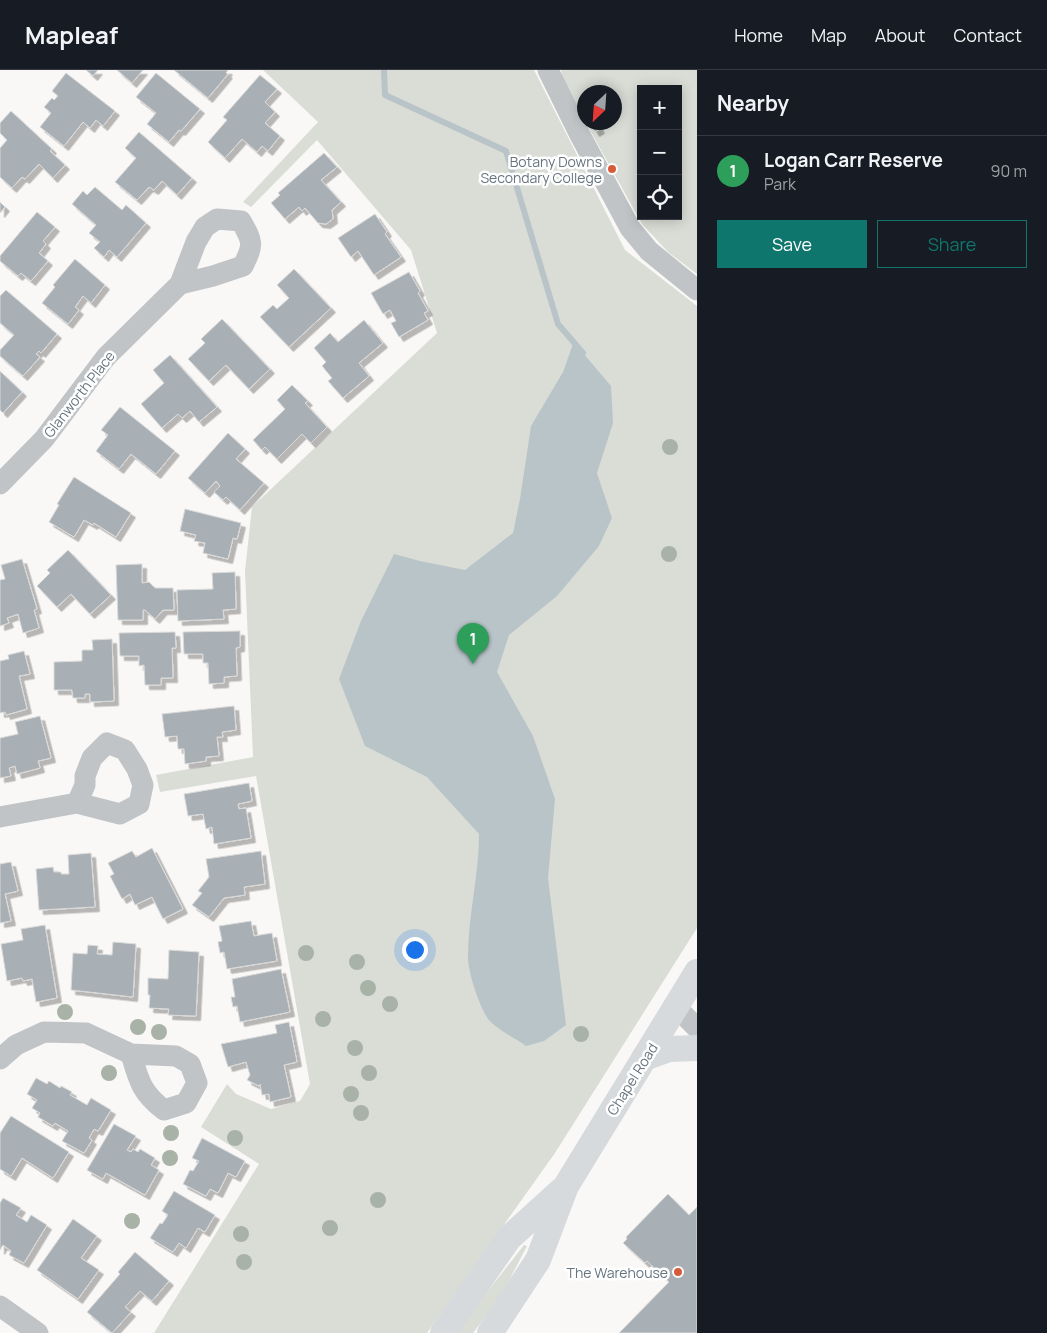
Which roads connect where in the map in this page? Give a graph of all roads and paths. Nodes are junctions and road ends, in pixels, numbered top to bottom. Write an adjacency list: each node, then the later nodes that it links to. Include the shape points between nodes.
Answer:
1 (548, 70): 3 (street, via 630,228 649,251)
2 (180, 284): 4 (street, Glanworth Place, via 106,357 44,439)
3 (697, 290)
4 (0, 484)
5 (77, 802): 6 (street)
6 (0, 817)
7 (690, 990): 8 (street); 11 (main road, Chapel Road)
8 (697, 1028)
9 (697, 1048): 11 (main road, via 669,1049)
10 (131, 1054): 12 (street, via 86,1034 44,1032 16,1045)
11 (644, 1058): 13 (main road, Chapel Road)
12 (0, 1059)
13 (566, 1186): 16 (main road, Chapel Road, via 509,1238); 17 (main road, Chapel Road, via 538,1260)
14 (0, 1306): 15 (street)
15 (31, 1331)
16 (444, 1333)
17 (490, 1333)

